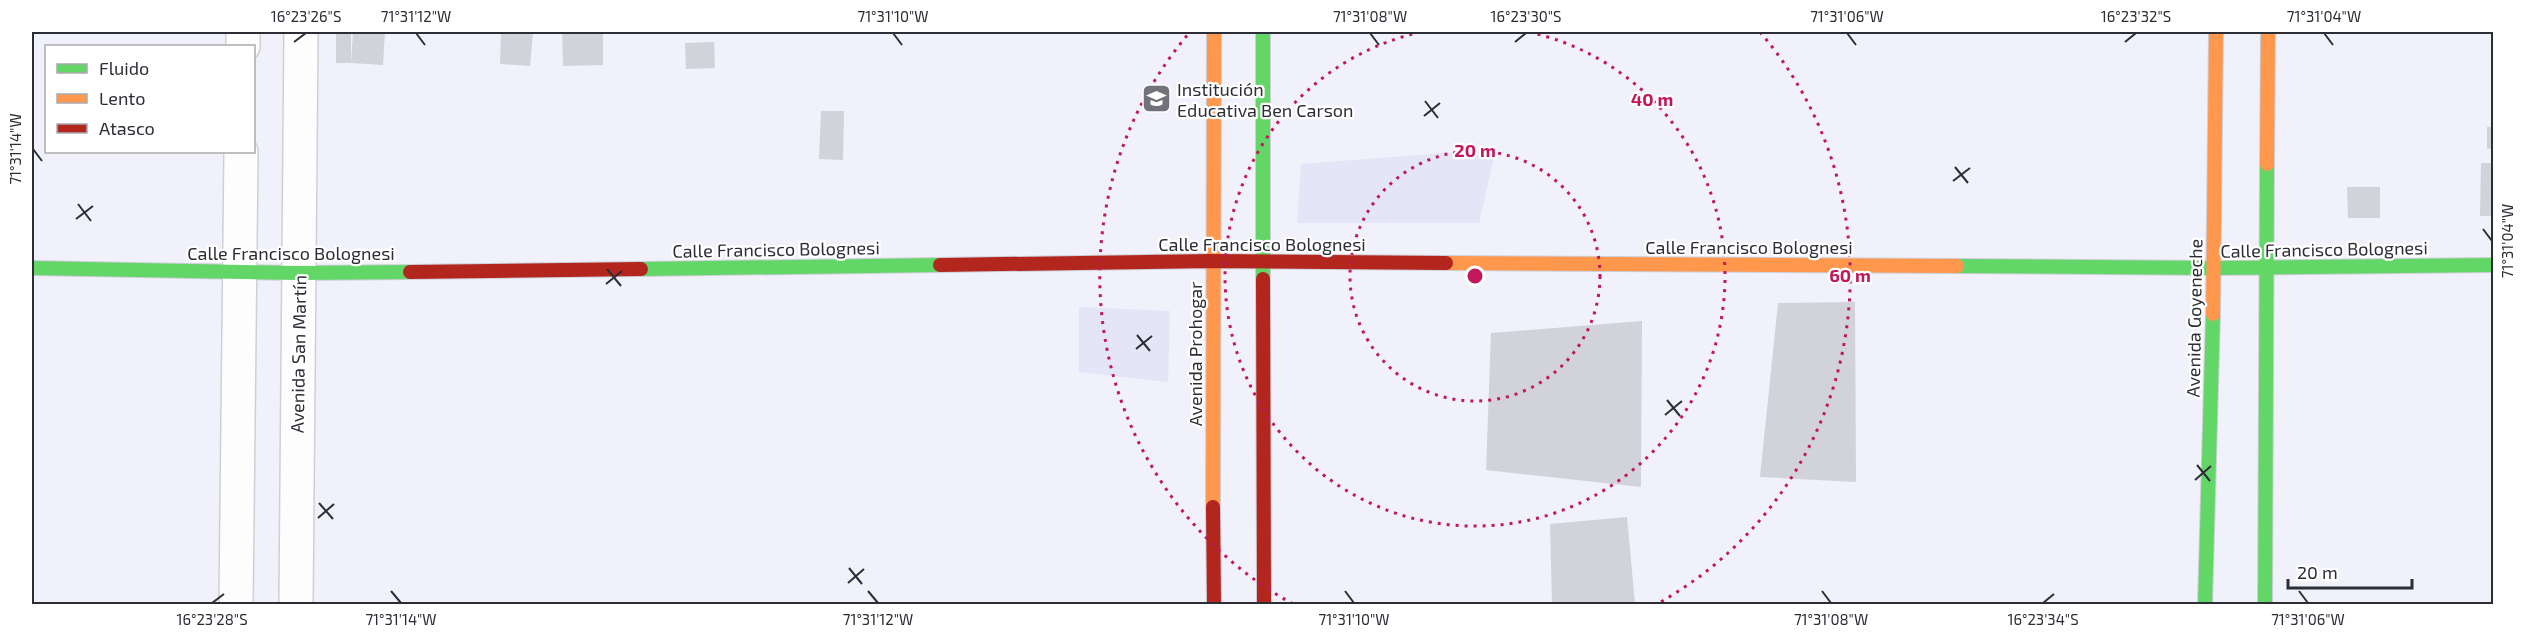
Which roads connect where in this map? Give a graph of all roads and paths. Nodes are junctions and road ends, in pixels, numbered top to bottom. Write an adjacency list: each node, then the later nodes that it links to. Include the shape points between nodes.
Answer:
1 (301, 32): 14 (street, Avenida San Martín)
2 (1214, 32): 7 (street, Avenida Prohogar)
3 (1263, 32): 8 (street)
4 (2216, 32): 11 (street, Avenida Goyeneche)
5 (2268, 32): 12 (street)
6 (241, 153): 13 (street)
7 (1212, 261): 8 (street, Calle Francisco Bolognesi); 14 (street, Calle Francisco Bolognesi); 17 (street, Avenida Prohogar)
8 (1262, 261): 11 (street, Calle Francisco Bolognesi); 18 (street)
9 (2493, 265): 12 (street, Calle Francisco Bolognesi)
10 (32, 268): 13 (street, Calle Francisco Bolognesi)
11 (2214, 268): 12 (street, Calle Francisco Bolognesi); 19 (street, Avenida Goyeneche)
12 (2266, 268): 20 (street)
13 (240, 272): 14 (street, Calle Francisco Bolognesi); 15 (street)
14 (299, 273): 16 (street, Avenida San Martín)
15 (236, 604)
16 (296, 604)
17 (1214, 604)
18 (1264, 604)
19 (2205, 604)
20 (2265, 604)

